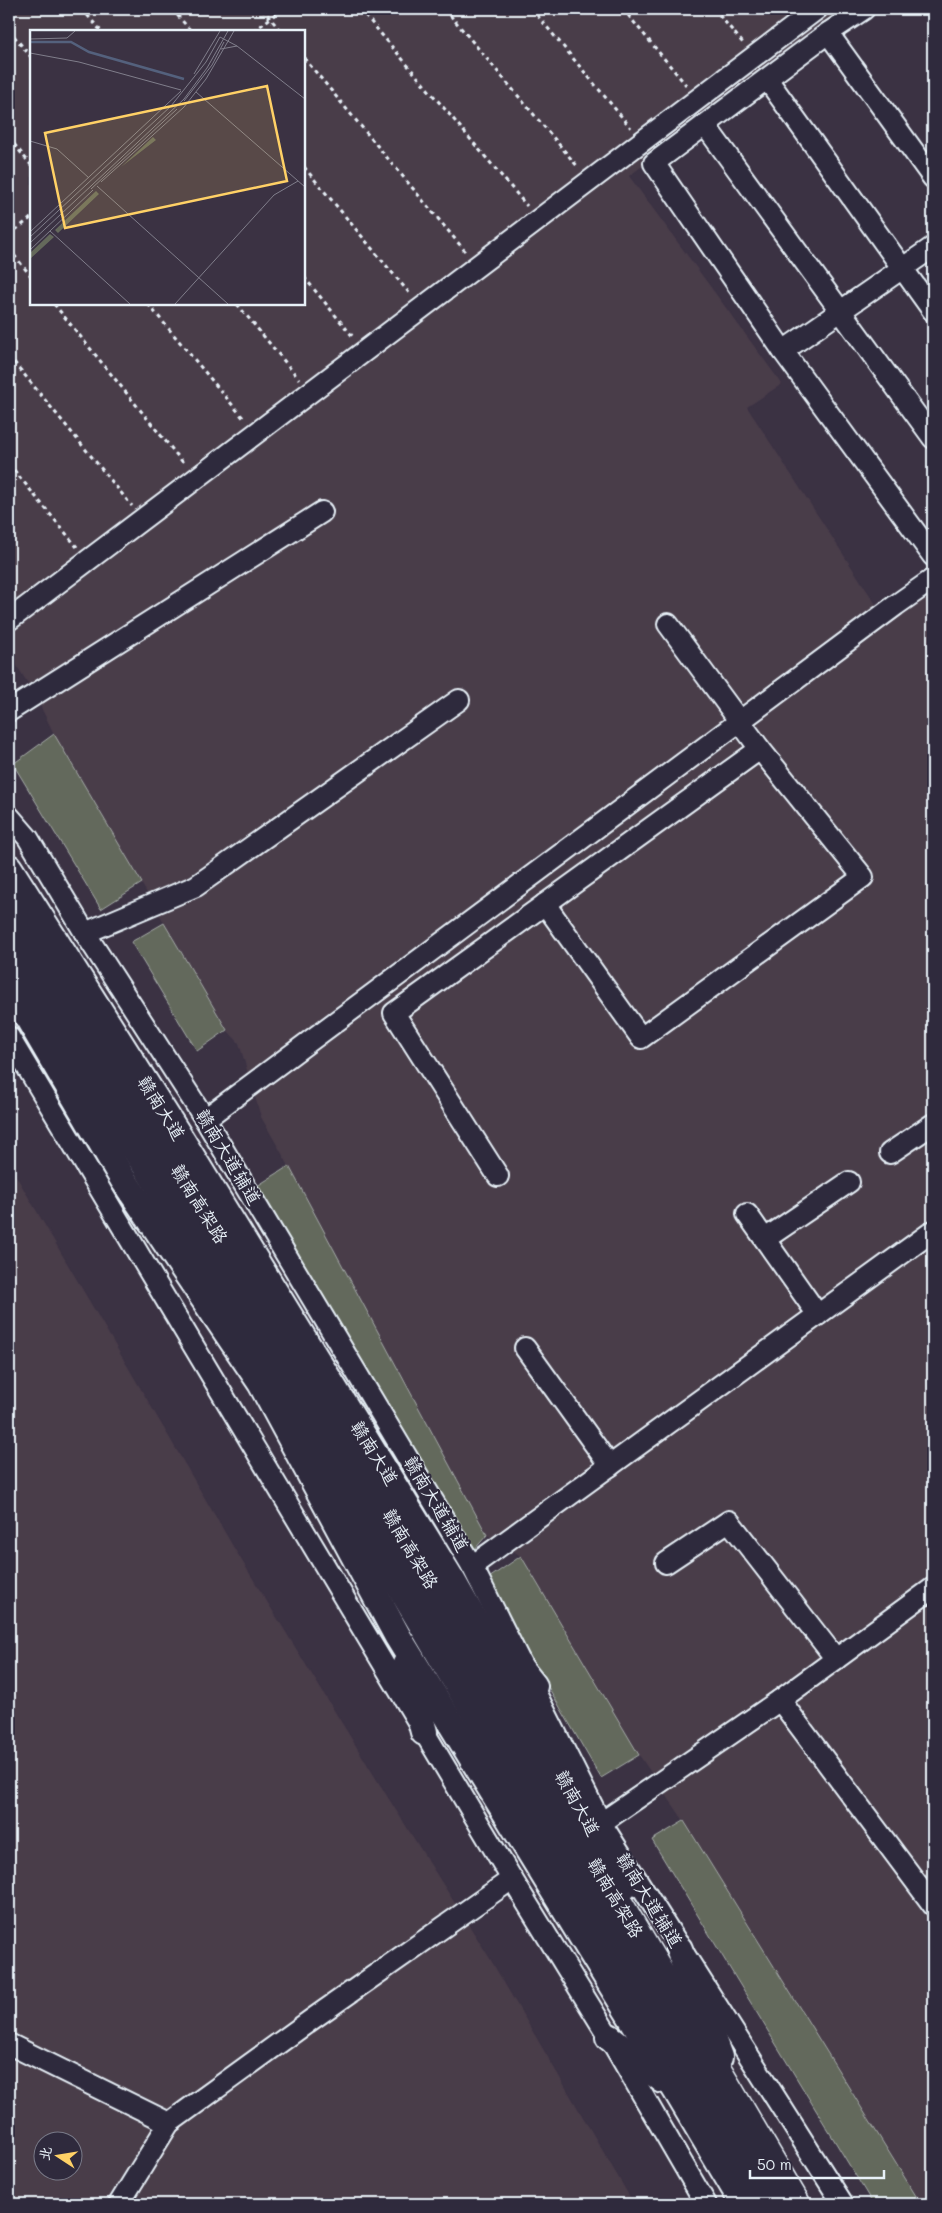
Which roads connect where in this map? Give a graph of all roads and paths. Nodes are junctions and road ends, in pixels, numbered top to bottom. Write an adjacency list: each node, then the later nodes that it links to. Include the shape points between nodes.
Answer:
1 (82, 9): 14 (path)
2 (172, 9): 15 (path)
3 (262, 9): 12 (path)
4 (282, 9): 12 (path)
5 (360, 9): 32 (path)
6 (444, 9): 30 (path)
7 (532, 9): 26 (path)
8 (623, 9): 23 (path)
9 (714, 9): 20 (path)
10 (817, 9): 20 (street)
11 (864, 9): 18 (street)
12 (270, 18): 16 (path); 17 (path)
13 (9, 30): 19 (path)
14 (100, 30)
15 (190, 30)
16 (255, 30)
17 (280, 30)
18 (828, 33): 22 (street); 29 (street)
19 (30, 56)
20 (754, 57): 23 (street)
21 (305, 59): 36 (path)
22 (767, 79): 24 (street); 37 (street)
23 (698, 99): 26 (street)
24 (706, 125): 44 (street); 47 (street, via 654,163)
25 (9, 138): 27 (path)
26 (642, 142): 30 (street)
27 (30, 164)
28 (305, 167): 43 (path)
29 (933, 178)
30 (590, 181): 32 (street)
31 (30, 219): 33 (path)
32 (539, 220): 36 (street)
33 (9, 235)
34 (933, 247): 37 (street)
35 (9, 249): 38 (path)
36 (478, 266): 43 (street)
37 (902, 268): 44 (street); 45 (street)
38 (30, 275)
39 (305, 278): 46 (path)
40 (55, 305): 53 (path)
41 (149, 305): 50 (path)
42 (238, 305): 49 (path)
43 (422, 308): 46 (street)
44 (842, 310): 47 (street); 51 (street)
45 (933, 311)
46 (365, 351): 49 (street)
47 (783, 351): 56 (street)
48 (9, 356): 55 (path)
49 (311, 392): 50 (street)
50 (257, 434): 53 (street)
51 (933, 438)
52 (9, 464): 57 (path)
53 (197, 479): 55 (street)
54 (322, 512): 62 (street)
55 (143, 520): 57 (street)
56 (933, 556)
57 (88, 561): 59 (street)
58 (933, 579): 63 (street)
59 (9, 620)
60 (668, 624): 63 (street)
61 (459, 700): 69 (street, via 196,886)
62 (9, 711)
63 (739, 721): 64 (street); 73 (street)
64 (760, 749): 68 (street); 68 (street, via 863,878 641,1038)
65 (9, 816): 69 (street, 赣南大道辅道, via 28,838)
66 (9, 868): 85 (main road, 赣南大道)
67 (9, 904): 105 (highway, 赣南高架路, via 296,1357)
68 (545, 904): 76 (street, via 394,1013)
69 (85, 933): 73 (street, 赣南大道辅道)
70 (9, 950): 104 (highway, 赣南高架路, via 227,1292)
71 (9, 985): 87 (main road, via 123,1179 261,1383)
72 (9, 1037): 91 (street)
73 (205, 1119): 85 (street, 赣南大道辅道)
74 (933, 1124): 75 (street)
75 (890, 1152)
76 (498, 1176)
77 (849, 1182): 80 (street)
78 (747, 1214): 80 (street)
79 (933, 1231): 81 (street)
80 (764, 1239): 81 (street)
81 (818, 1315): 83 (street)
82 (525, 1348): 83 (street)
83 (610, 1466): 85 (street)
84 (666, 1563): 88 (street, via 730,1521)
85 (463, 1574): 89 (main road); 98 (main road, 赣南大道)
86 (933, 1588): 88 (street)
87 (398, 1637): 91 (main road); 99 (main road)
88 (836, 1659): 90 (street)
89 (534, 1686): 92 (street, 赣南大道辅道)
90 (780, 1700): 92 (street); 94 (street)
91 (424, 1732): 93 (street)
92 (601, 1823): 95 (street, 赣南大道辅道)
93 (512, 1879): 96 (street); 100 (street)
94 (933, 1905)
95 (679, 1949): 98 (main road); 107 (street, 赣南大道辅道)
96 (609, 2037): 99 (main road); 102 (street)
97 (9, 2044): 100 (street)
98 (719, 2057): 106 (main road, 赣南大道)
99 (676, 2090): 103 (main road)
100 (169, 2123): 101 (street)
101 (119, 2204)
102 (706, 2204)
103 (744, 2204)
104 (765, 2204)
105 (796, 2204)
106 (810, 2204)
107 (843, 2204)

